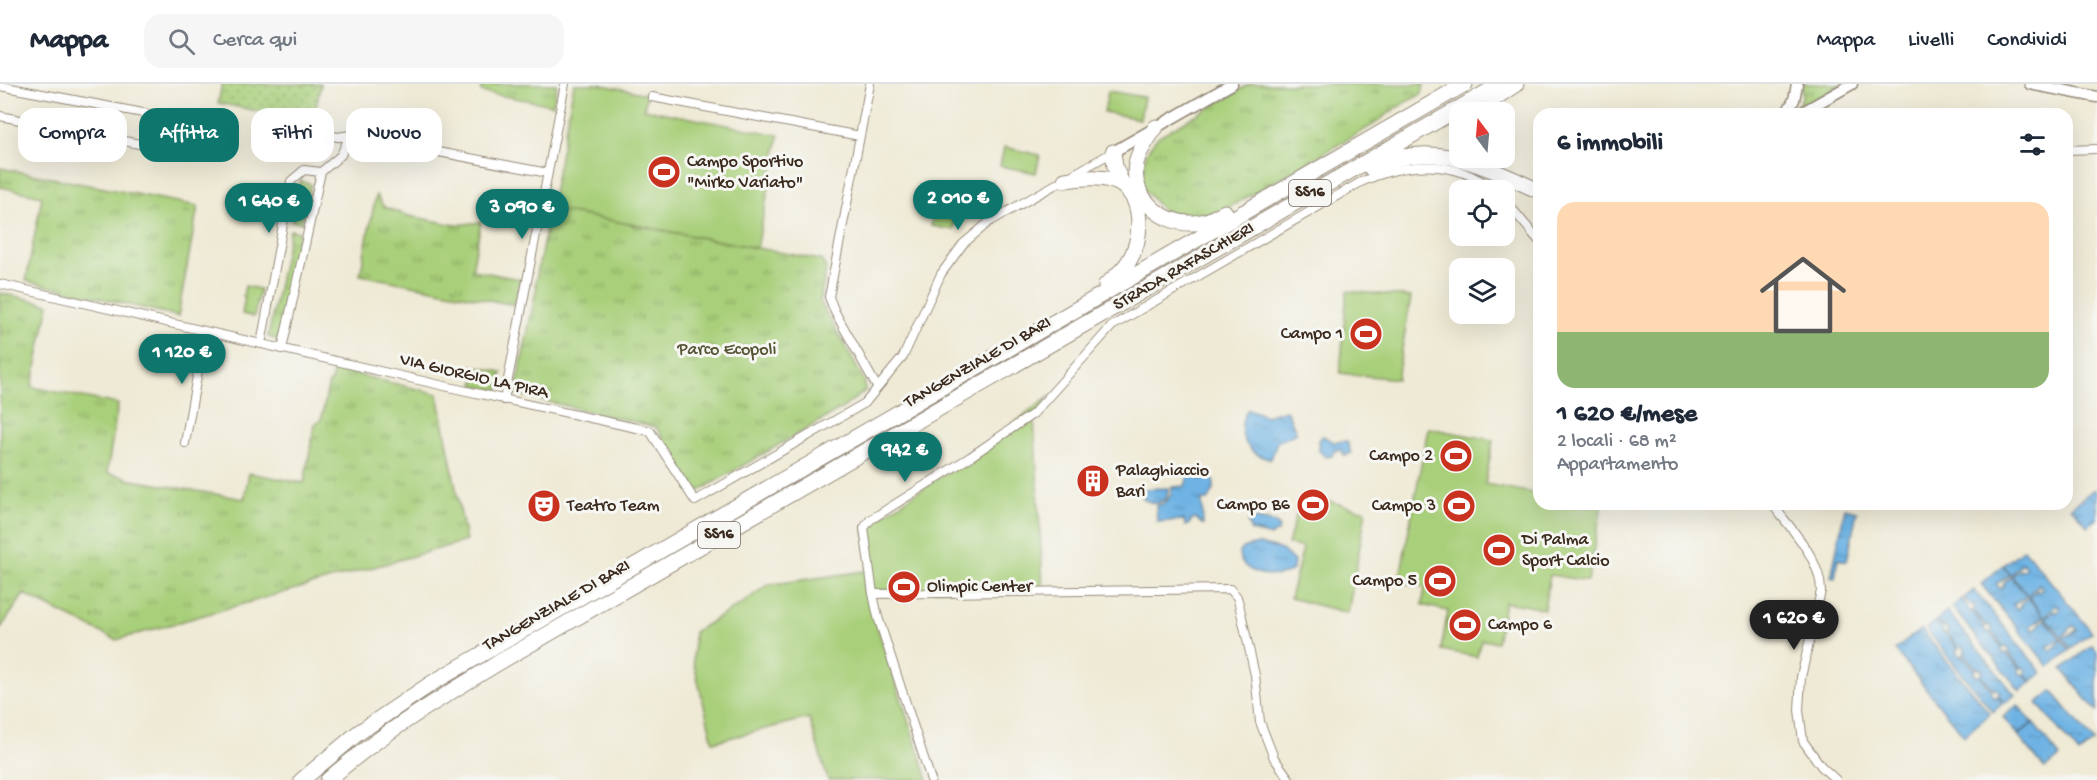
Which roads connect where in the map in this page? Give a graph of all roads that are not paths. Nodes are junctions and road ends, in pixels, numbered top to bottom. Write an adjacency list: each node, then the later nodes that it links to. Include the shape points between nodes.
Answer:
1 (565, 84): 26 (street)
2 (870, 84): 18 (street)
3 (1232, 84): 17 (street)
4 (1465, 84): 28 (highway, TANGENZIALE DI BARI / SS16)
5 (1501, 84): 34 (highway, TANGENZIALE DI BARI / SS16)
6 (1516, 84): 13 (highway)
7 (1797, 84): 14 (street)
8 (1852, 84): 15 (street)
9 (2030, 84): 12 (street)
10 (0, 86): 16 (street, via 159,116 154,147)
11 (652, 97): 18 (street)
12 (2097, 97)
13 (1493, 102)
14 (1789, 108)
15 (1810, 108)
16 (0, 116)
17 (1156, 127): 22 (street); 27 (highway, via 1143,147)
18 (860, 136): 42 (street, via 829,297)
19 (346, 144): 25 (street, via 341,155)
20 (2097, 149): 21 (street)
21 (2073, 150)
22 (1113, 152): 27 (highway, via 1126,160); 30 (street); 32 (highway)
23 (442, 153): 26 (street)
24 (1500, 168): 29 (highway)
25 (321, 172): 40 (street, via 304,170 291,181); 41 (street)
26 (548, 173): 43 (street)
27 (1135, 174): 28 (highway, via 1144,201 1156,212 1171,220 1197,224)
28 (1302, 178): 38 (highway, TANGENZIALE DI BARI / SS16)
29 (1512, 179): 33 (highway); 34 (highway, via 1451,156 1419,155 1393,158)
30 (1065, 180): 32 (highway, via 1095,178); 42 (street, via 988,222 963,244 941,274 903,357)
31 (1477, 180): 46 (street, STRADA RAFASCHIERI, via 1443,168 1385,171 1124,318 1102,336 1033,414 866,523)
32 (1124, 186): 38 (highway, via 1137,210 1136,247 1128,264)
33 (1533, 188)
34 (1310, 193): 48 (highway, TANGENZIALE DI BARI / SS16, via 442,696)
35 (1515, 212): 36 (street)
36 (1533, 234)
37 (0, 284): 39 (street, VIA GIORGIO LA PIRA)
38 (1090, 300): 47 (highway, TANGENZIALE DI BARI / SS16, via 432,683 358,733)
39 (205, 331): 40 (street, VIA GIORGIO LA PIRA); 44 (street)
40 (261, 344): 41 (street, VIA GIORGIO LA PIRA)
41 (282, 349): 43 (street, VIA GIORGIO LA PIRA)
42 (877, 387): 43 (street, VIA GIORGIO LA PIRA, via 865,403 695,501 650,431)
43 (504, 400)
44 (185, 443)
45 (1776, 510): 51 (street, via 1807,551 1821,578 1801,677 1799,710 1803,741)
46 (873, 594): 49 (street, STRADA RAFASCHIERI); 50 (street, via 1230,589 1237,597 1250,650 1260,722 1274,758)
47 (302, 780)
48 (328, 780)
49 (931, 780)
50 (1290, 780)
51 (1836, 780)

